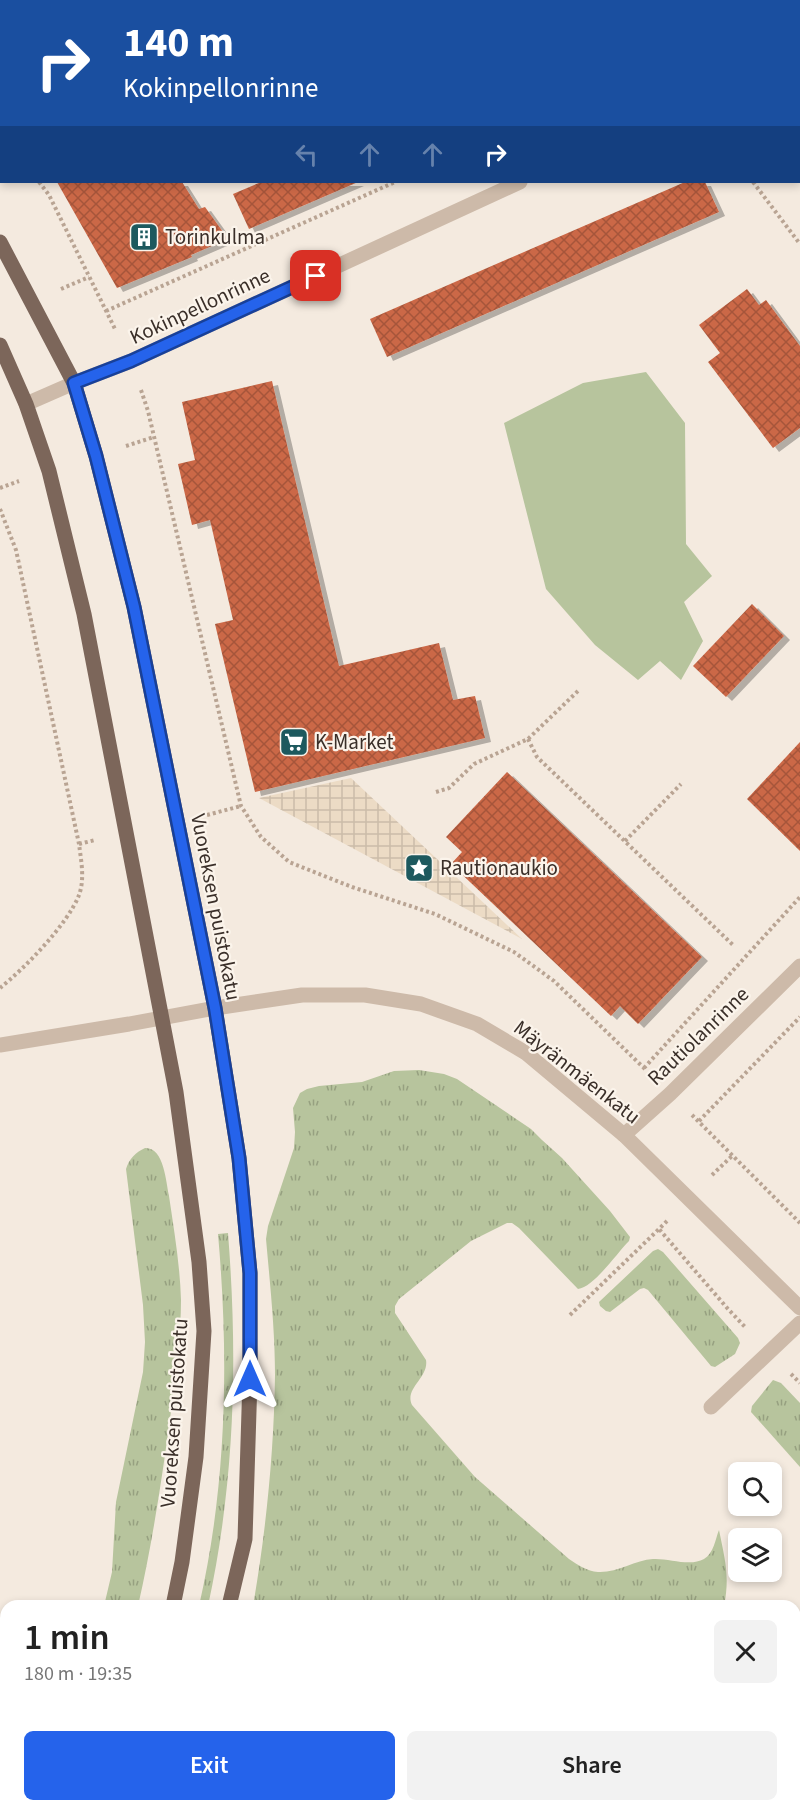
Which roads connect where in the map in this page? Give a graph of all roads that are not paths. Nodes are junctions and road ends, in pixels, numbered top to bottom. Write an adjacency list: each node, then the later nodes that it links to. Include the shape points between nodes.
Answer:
1 (518, 183): 4 (street, Kokinpellonrinne, via 131,361)
2 (0, 242): 4 (main road, Vuoreksen puistokatu)
3 (0, 345): 5 (main road, Vuoreksen puistokatu)
4 (74, 383): 5 (street, Kokinpellonrinne); 7 (main road, Vuoreksen puistokatu, via 134,607)
5 (26, 404): 8 (main road, Vuoreksen puistokatu, via 49,471 84,614)
6 (800, 966): 10 (street, Rautiolanrinne)
7 (215, 1008): 8 (street, Mäyränmäenkatu); 10 (street, Mäyränmäenkatu, via 303,995 365,995 421,1004 477,1024 526,1053); 15 (main road, Vuoreksen puistokatu, via 239,1158 250,1273 245,1539)
8 (161, 1017): 9 (street, Mäyränmäenkatu); 14 (main road, Vuoreksen puistokatu, via 176,1092 199,1262 204,1331 196,1458)
9 (0, 1045)
10 (624, 1135): 11 (street, Mäyränmäenkatu)
11 (800, 1308)
12 (800, 1323): 13 (street)
13 (711, 1407)
14 (174, 1600)
15 (230, 1600)

